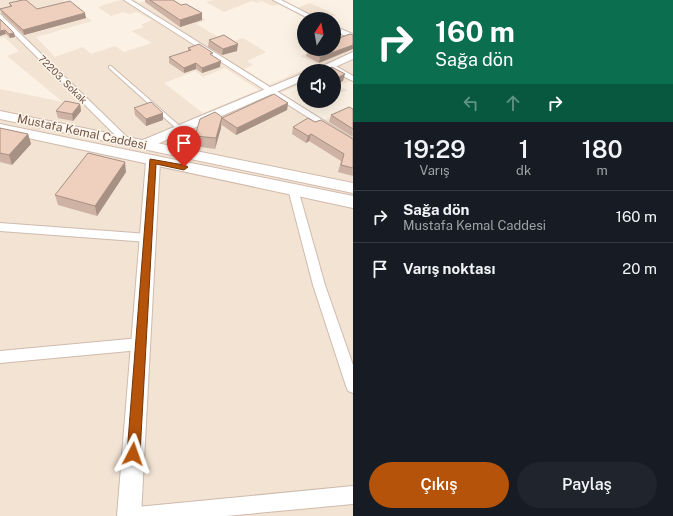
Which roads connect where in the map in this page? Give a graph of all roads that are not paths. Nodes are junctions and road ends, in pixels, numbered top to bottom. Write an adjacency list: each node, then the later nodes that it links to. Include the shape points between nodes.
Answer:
1 (127, 0): 13 (street)
2 (276, 0): 3 (street)
3 (301, 12)
4 (0, 16): 17 (street, 72203. Sokak)
5 (341, 31): 6 (street)
6 (353, 37)
7 (353, 56): 8 (street)
8 (333, 64)
9 (110, 67): 16 (lane)
10 (341, 73): 12 (street)
11 (297, 79): 13 (street)
12 (353, 79)
13 (270, 90): 16 (street); 18 (street)
14 (0, 115): 17 (main road, Mustafa Kemal Caddesi)
15 (0, 128): 20 (main road, Mustafa Kemal Caddesi)
16 (180, 129): 19 (street)
17 (127, 142): 19 (main road, Mustafa Kemal Caddesi)
18 (353, 143)
19 (143, 145): 21 (main road, Mustafa Kemal Caddesi)
20 (152, 161): 22 (main road, Mustafa Kemal Caddesi); 25 (street)
21 (353, 188)
22 (293, 189): 23 (main road, Mustafa Kemal Caddesi); 28 (street, via 319,285)
23 (353, 202)
24 (0, 227): 25 (street)
25 (148, 238): 26 (street)
26 (140, 344): 27 (street); 30 (street)
27 (0, 357)
28 (353, 386)
29 (353, 495): 31 (street)
30 (129, 516)
31 (137, 516)

